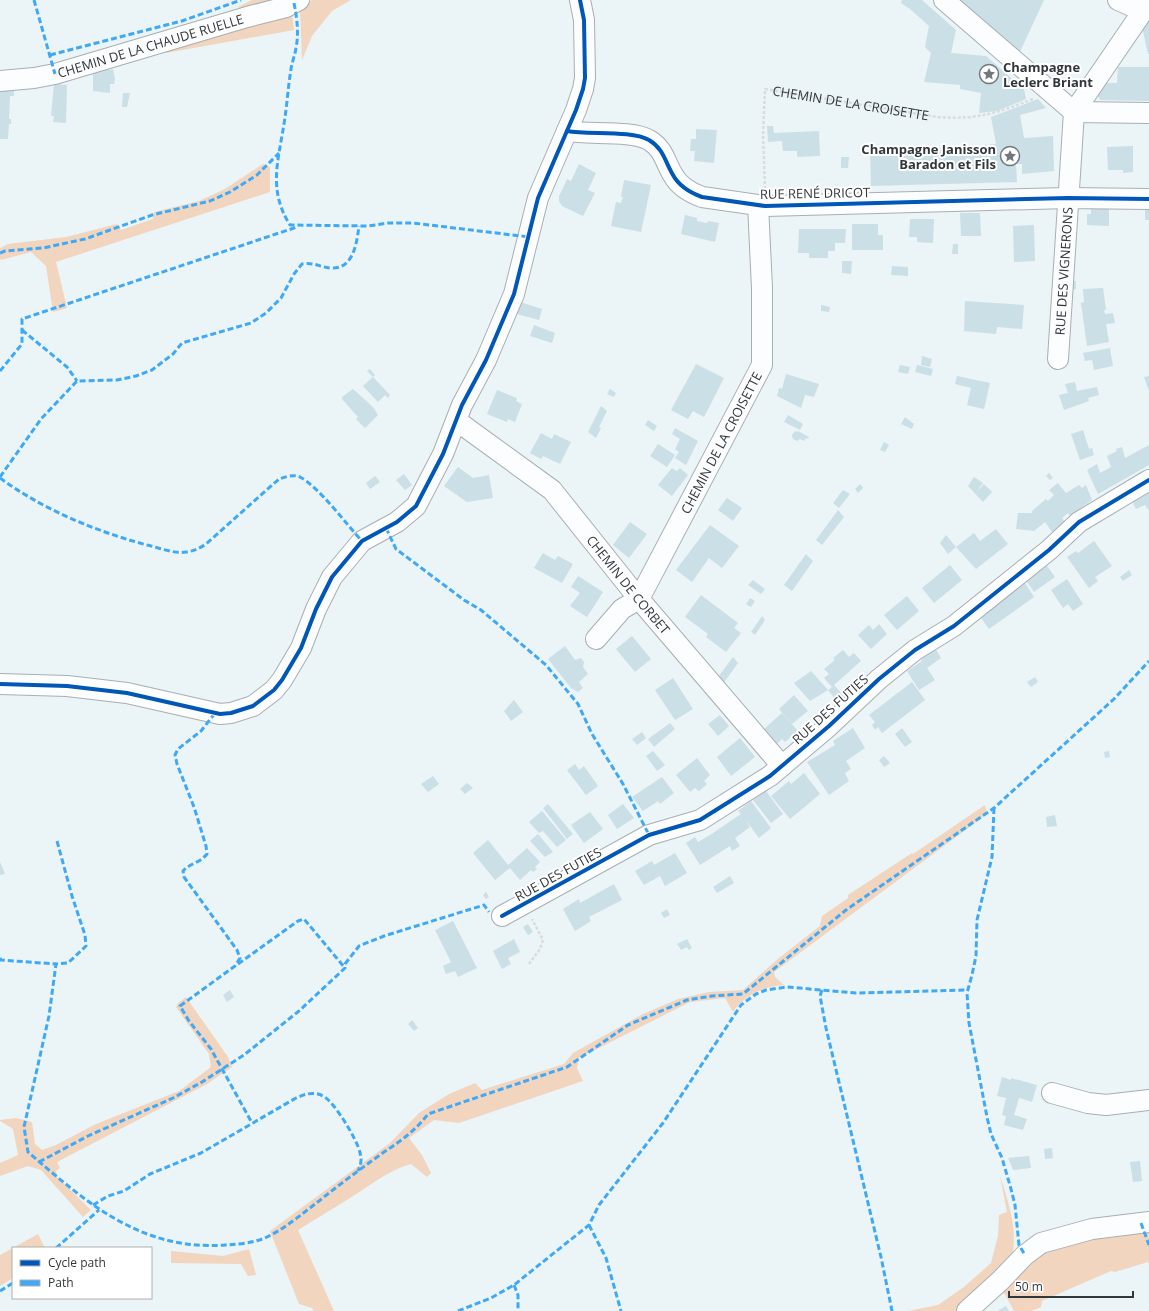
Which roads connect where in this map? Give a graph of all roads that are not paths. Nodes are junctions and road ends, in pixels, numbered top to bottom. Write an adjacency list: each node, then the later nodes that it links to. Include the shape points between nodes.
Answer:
1 (299, 0): 6 (street, CHEMIN DE LA CHAUDE RUELLE, via 286,7 55,74)
2 (580, 0): 9 (street, via 584,20 585,78)
3 (944, 0): 7 (street)
4 (1118, 0): 5 (street)
5 (1146, 9): 7 (street)
6 (0, 81)
7 (1074, 112): 8 (street); 10 (street, RUE DES VIGNERONS)
8 (1149, 113)
9 (566, 131): 12 (street, RUE RENÉ DRICOT, via 648,139 659,147 673,176 690,192 702,197); 14 (street, via 538,198 514,294)
10 (1068, 198): 11 (street, RUE RENÉ DRICOT); 12 (street, RUE RENÉ DRICOT); 13 (street, RUE DES VIGNERONS)
11 (1149, 199)
12 (761, 205): 16 (street, CHEMIN DE LA CROISETTE, via 762,365)
13 (1058, 359)
14 (457, 421): 16 (street, CHEMIN DE CORBET, via 552,490); 18 (street, via 416,506 397,522 362,541 355,548 327,586 301,648 282,680 274,690 253,706 220,714 120,692 67,686)
15 (1149, 480): 19 (street, RUE DES FUTIES, via 1079,522 1049,550 954,626 915,650 879,679)
16 (640, 599): 17 (street, via 622,609); 19 (street, CHEMIN DE CORBET)
17 (596, 639)
18 (0, 684)
19 (782, 766): 20 (street, RUE DES FUTIES, via 736,799 700,820 649,835)
20 (502, 916)
21 (1052, 1093): 22 (street, via 1106,1105)
22 (1149, 1100)
23 (1149, 1222): 24 (street, via 1092,1229 1041,1242 1024,1255)
24 (967, 1311)

